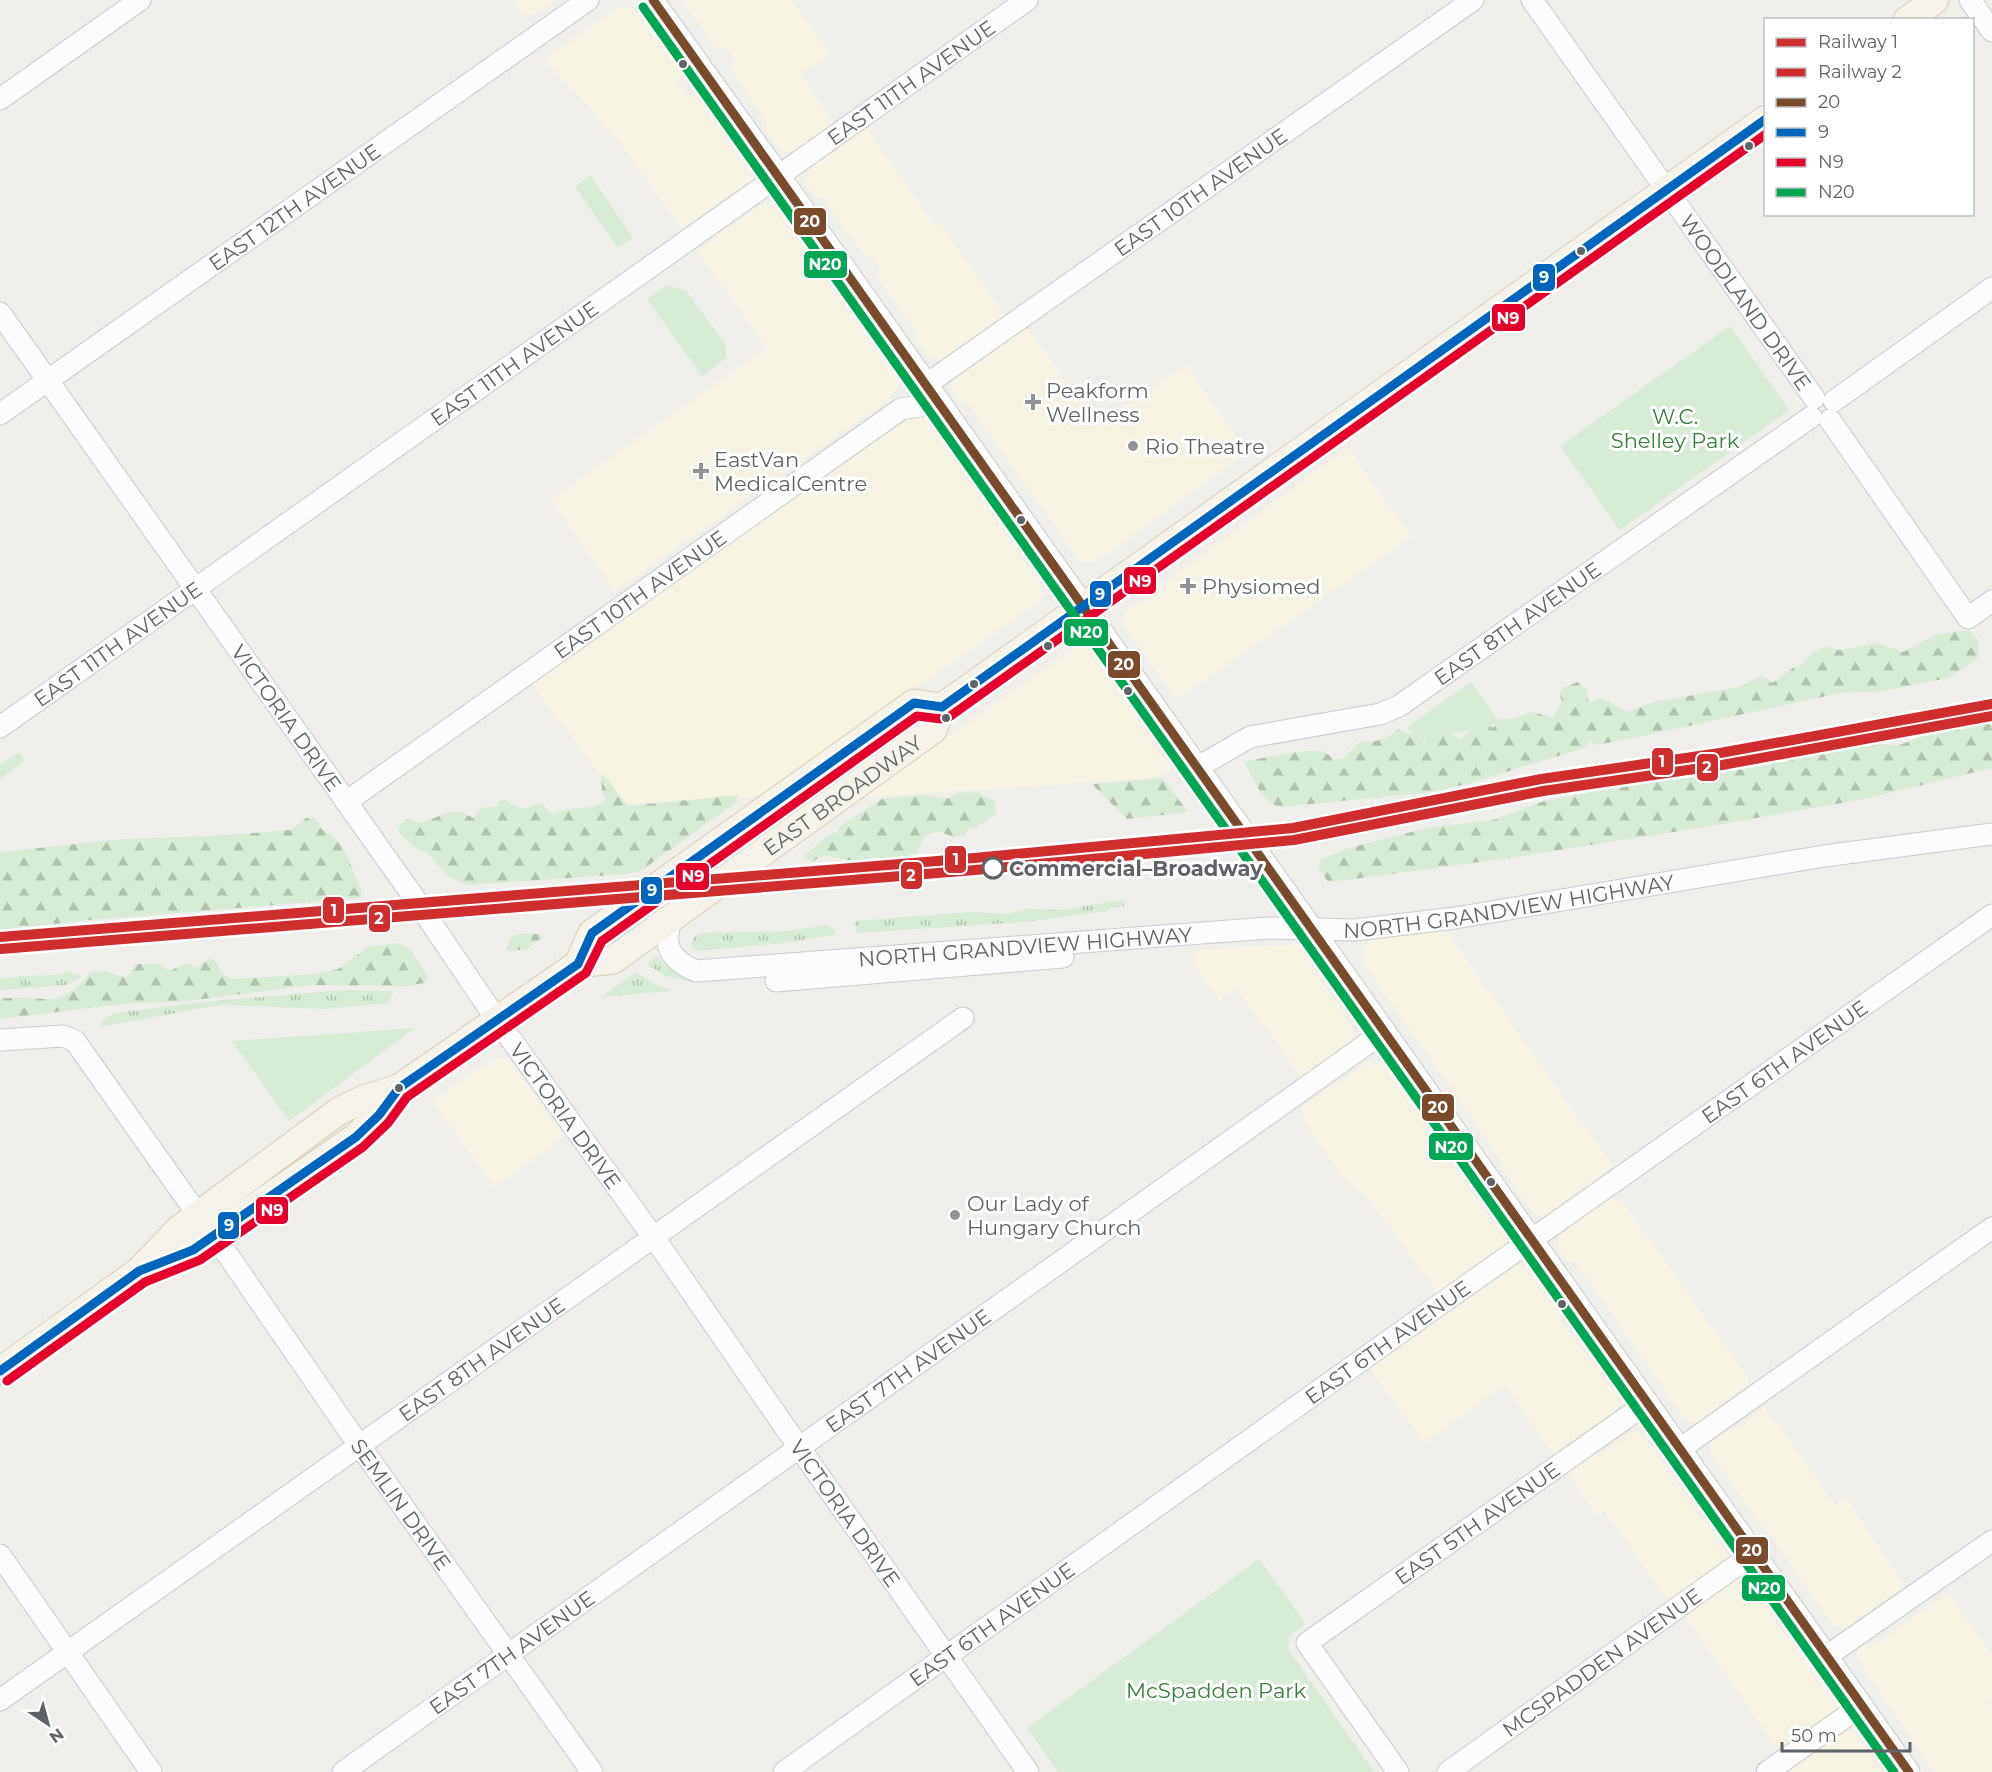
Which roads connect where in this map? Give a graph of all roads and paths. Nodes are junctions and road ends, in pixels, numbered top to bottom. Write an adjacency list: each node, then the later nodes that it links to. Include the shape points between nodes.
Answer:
1 (140, 0): 11 (street)
2 (588, 0): 17 (street, EAST 12TH AVENUE)
3 (653, 0): 13 (street)
4 (1027, 0): 13 (street, EAST 11TH AVENUE)
5 (1473, 0): 18 (street, EAST 10TH AVENUE)
6 (1533, 0): 14 (street, WOODLAND DRIVE)
7 (1935, 0): 9 (main road)
8 (1970, 0): 10 (street)
9 (1910, 18)
10 (1992, 31)
11 (0, 99)
12 (1764, 120): 14 (main road, EAST BROADWAY)
13 (779, 175): 18 (street); 22 (street, EAST 11TH AVENUE)
14 (1665, 190): 20 (street, WOODLAND DRIVE); 24 (main road, EAST BROADWAY)
15 (1992, 288): 20 (street, EAST 8TH AVENUE)
16 (0, 313): 17 (street, VICTORIA DRIVE)
17 (48, 381): 21 (street, EAST 12TH AVENUE); 22 (street, VICTORIA DRIVE)
18 (927, 384): 19 (street)
19 (940, 403): 24 (street); 28 (street, EAST 10TH AVENUE, via 901,409)
20 (1822, 409): 23 (street, WOODLAND DRIVE, via 1968,618); 27 (street, EAST 8TH AVENUE, via 1399,706 1380,714 1250,736)
21 (0, 414)
22 (195, 590): 26 (street, EAST 11TH AVENUE); 28 (street, VICTORIA DRIVE)
23 (1992, 601)
24 (1083, 605): 25 (main road, EAST BROADWAY); 27 (street)
25 (942, 707): 32 (main road, EAST BROADWAY, via 933,730); 34 (main road, EAST BROADWAY, via 914,703 592,933)
26 (0, 727)
27 (1198, 768): 31 (street)
28 (346, 802): 37 (street, VICTORIA DRIVE)
29 (1992, 834): 31 (street, NORTH GRANDVIEW HIGHWAY, via 1824,856 1455,918 1354,930)
30 (1992, 915): 43 (street, EAST 6TH AVENUE)
31 (1312, 928): 32 (street, NORTH GRANDVIEW HIGHWAY, via 1268,927 696,971 678,962 670,952); 38 (street)
32 (670, 929): 34 (main road, EAST BROADWAY, via 636,943 613,960)
33 (1174, 948): 35 (street, NORTH GRANDVIEW HIGHWAY)
34 (581, 957): 37 (main road, EAST BROADWAY)
35 (776, 981)
36 (963, 1018): 42 (street, EAST 8TH AVENUE)
37 (497, 1020): 40 (main road, EAST BROADWAY, via 399,1088 356,1137); 42 (street, VICTORIA DRIVE)
38 (1385, 1031): 43 (street); 47 (street, EAST 7TH AVENUE)
39 (0, 1040): 40 (street, SEMLIN DRIVE, via 63,1036 75,1041)
40 (206, 1225): 44 (main road, EAST BROADWAY, via 192,1250 139,1271); 46 (street, SEMLIN DRIVE)
41 (1992, 1228): 48 (street)
42 (654, 1238): 46 (street, EAST 8TH AVENUE); 47 (street, VICTORIA DRIVE)
43 (1533, 1239): 45 (street); 54 (street, EAST 6TH AVENUE)
44 (0, 1371)
45 (1647, 1403): 48 (street); 63 (street, EAST 5TH AVENUE, via 1307,1643)
46 (359, 1445): 52 (street, EAST 8TH AVENUE); 53 (street, SEMLIN DRIVE)
47 (798, 1448): 53 (street, EAST 7TH AVENUE); 54 (street, VICTORIA DRIVE)
48 (1680, 1449): 50 (street)
49 (1992, 1541): 55 (street)
50 (1754, 1553): 55 (street); 64 (street, MCSPADDEN AVENUE)
51 (0, 1555): 52 (street)
52 (67, 1652): 56 (street, EAST 8TH AVENUE); 58 (street)
53 (510, 1654): 59 (street, EAST 7TH AVENUE); 60 (street, SEMLIN DRIVE)
54 (946, 1656): 61 (street, EAST 6TH AVENUE); 62 (street, VICTORIA DRIVE)
55 (1827, 1656): 57 (street)
56 (0, 1700)
57 (1861, 1706): 65 (street); 66 (street)
58 (151, 1772)
59 (343, 1772)
60 (592, 1772)
61 (784, 1772)
62 (1028, 1772)
63 (1398, 1772)
64 (1449, 1772)
65 (1767, 1772)
66 (1908, 1772)

